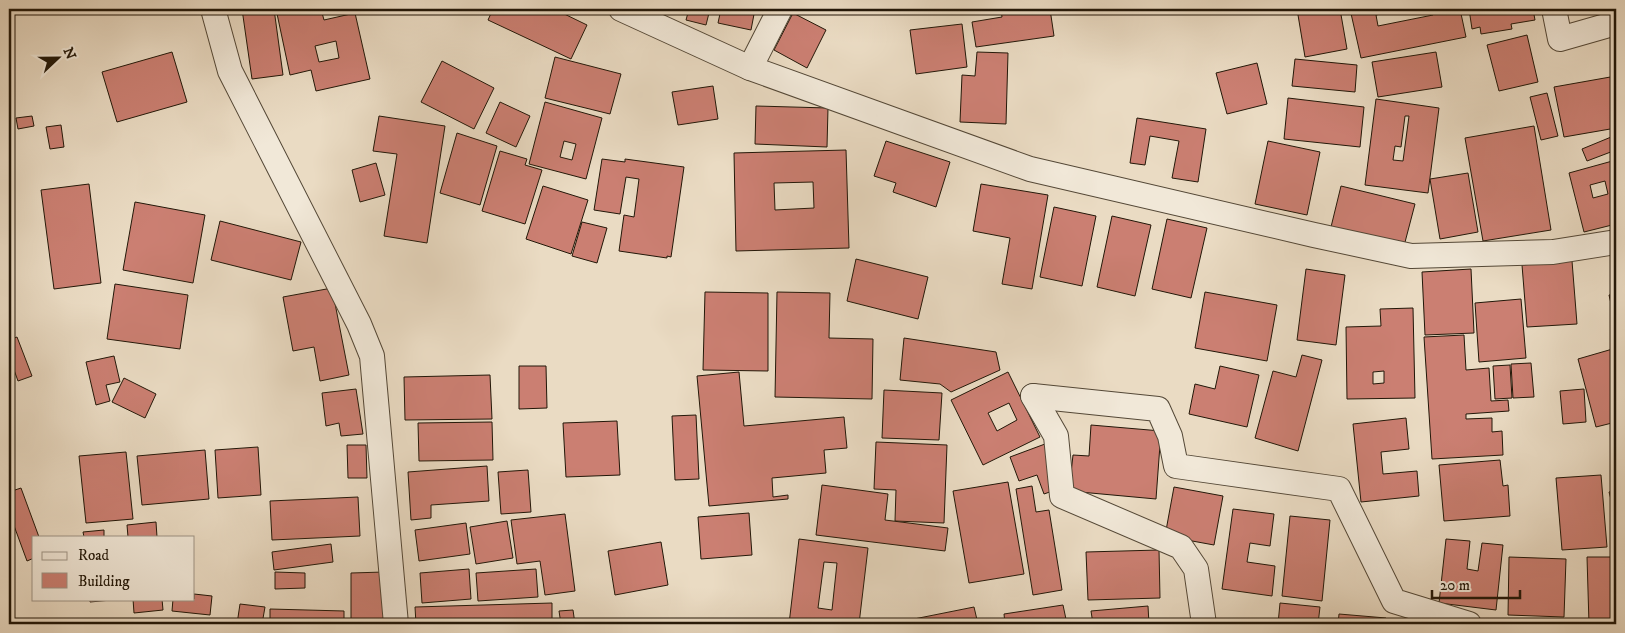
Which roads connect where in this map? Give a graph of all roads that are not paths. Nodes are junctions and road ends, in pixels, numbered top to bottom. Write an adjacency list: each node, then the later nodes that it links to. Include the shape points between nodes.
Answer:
1 (214, 9): 8 (street, via 230,71 359,324 372,356)
2 (621, 9): 6 (street)
3 (780, 9): 6 (street)
4 (1554, 9): 5 (street, via 1560,38)
5 (1616, 23)
6 (750, 68): 7 (street, via 1030,168 1411,256 1553,252)
7 (1616, 242)
8 (396, 624)
9 (1204, 624): 10 (street, via 1196,568 1181,547 1062,496 1056,436 1034,396 1158,409 1170,436 1176,466 1339,489 1394,601)
10 (1469, 624)

